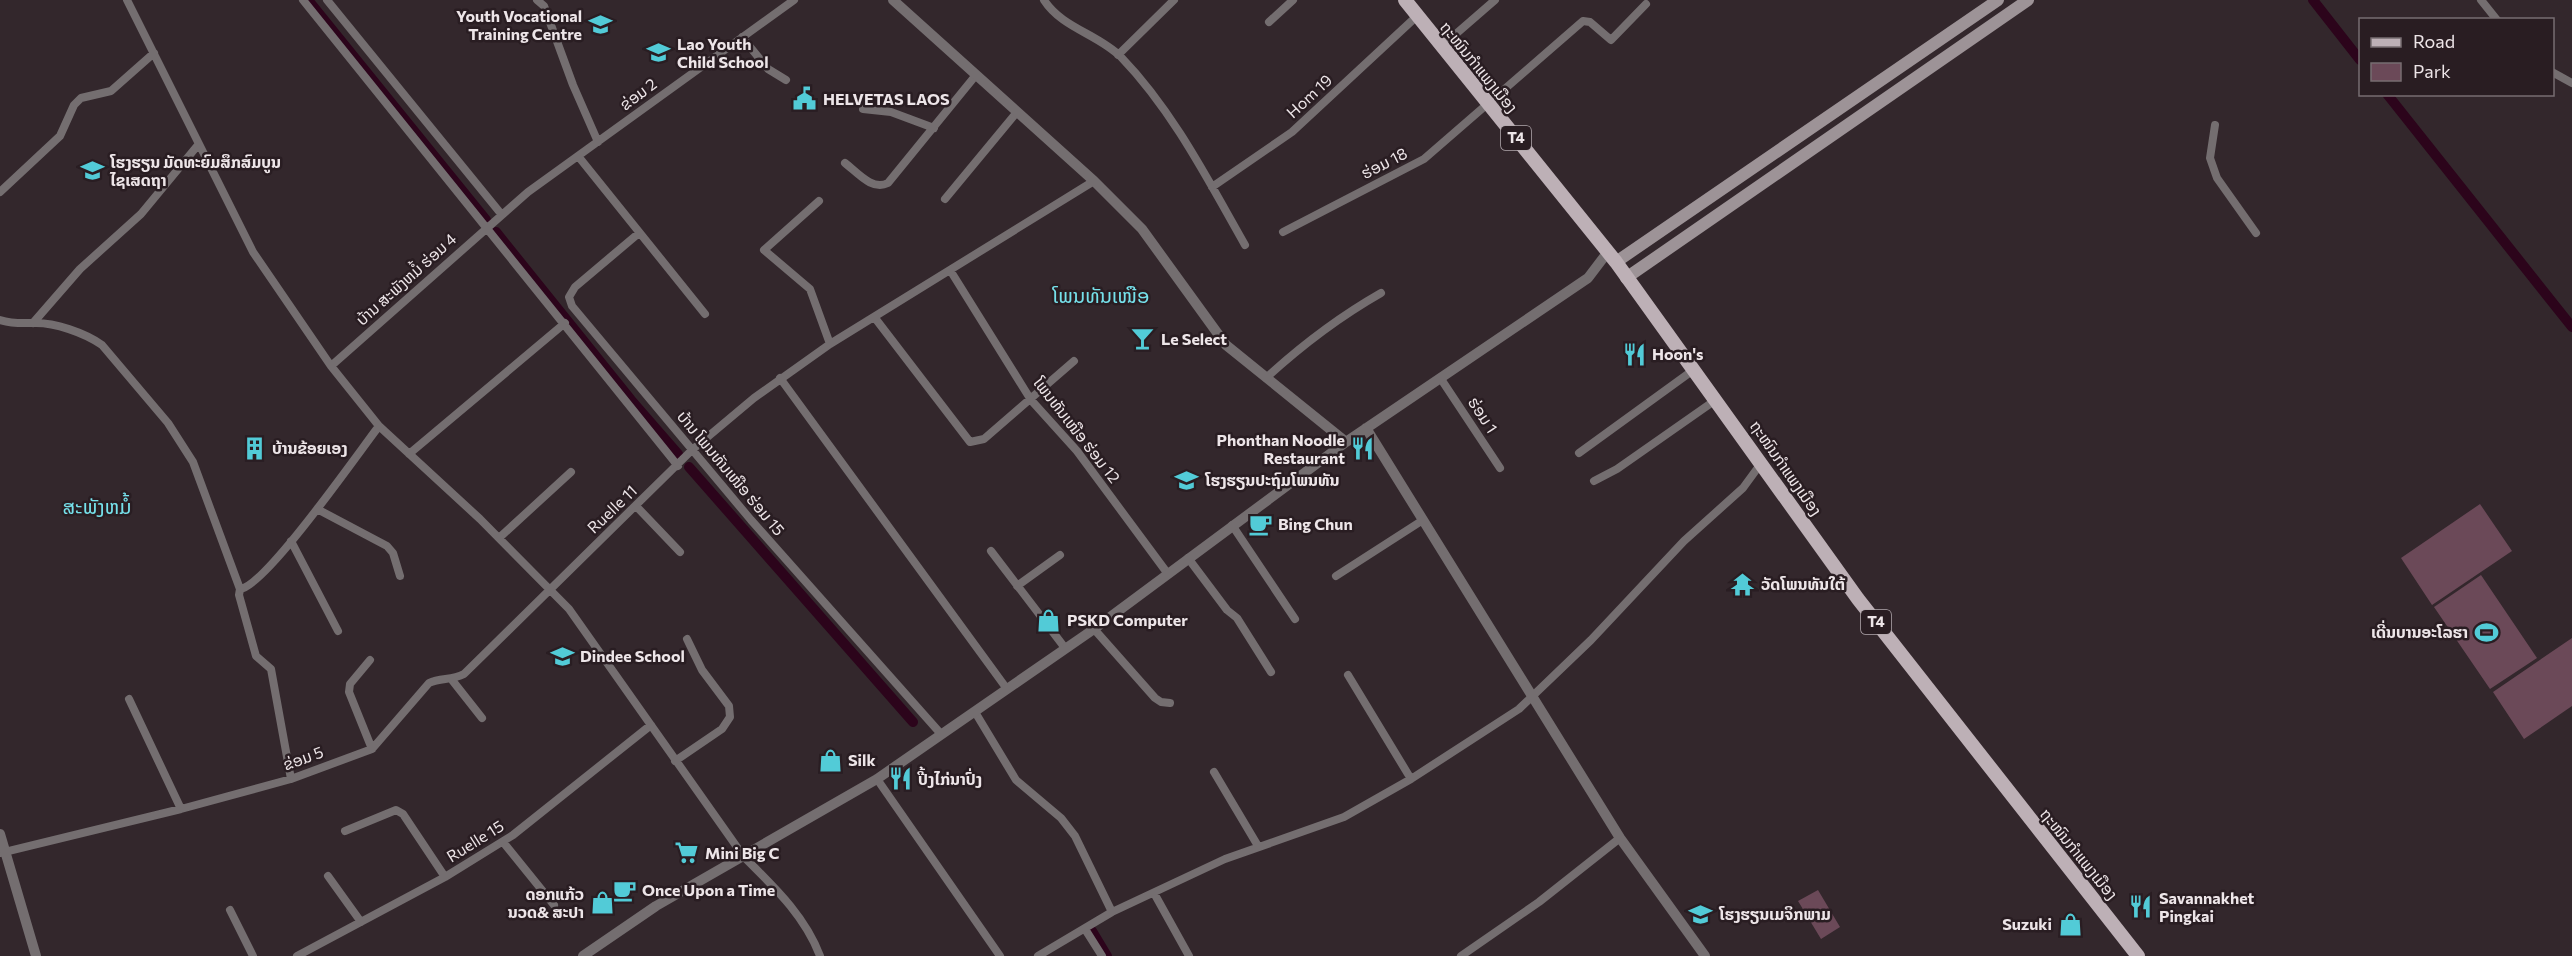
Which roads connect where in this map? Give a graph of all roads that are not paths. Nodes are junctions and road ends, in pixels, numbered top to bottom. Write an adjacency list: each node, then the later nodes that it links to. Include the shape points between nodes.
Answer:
1 (127, 0): 21 (street)
2 (303, 0): 42 (street)
3 (327, 0): 41 (street)
4 (537, 0): 32 (street, via 544,6)
5 (794, 0): 19 (street, ຂ່ອມ 2)
6 (893, 0): 24 (street)
7 (1044, 0): 22 (street, via 1068,24 1103,42)
8 (1174, 0): 22 (street)
9 (1293, 0): 18 (street)
10 (1405, 0): 16 (main road, ຖະໜົນກຳແພງເມືອງ / T4)
11 (1495, 0): 20 (street)
12 (1998, 0): 47 (main road)
13 (2028, 0): 49 (main road)
14 (2481, 0): 17 (street)
15 (1646, 4): 27 (street, ຮ່ອມ 18, via 1611,40 1590,22 1583,21)
16 (1418, 16): 20 (main road, ຖະໜົນກຳແພງເມືອງ / T4); 37 (street, Hom 19, via 1292,132)
17 (2495, 18)
18 (1269, 22)
19 (742, 38): 25 (street, via 768,69); 32 (street, ຂ່ອມ 2)
20 (1442, 46): 27 (main road, ຖະໜົນກຳແພງເມືອງ / T4)
21 (154, 53): 33 (street); 38 (street, via 111,91 81,98 60,136)
22 (1118, 55): 37 (street, via 1166,111)
23 (2554, 73): 26 (street)
24 (976, 75): 29 (street); 31 (street)
25 (786, 80)
26 (2572, 82)
27 (1488, 106): 43 (street, ຮ່ອມ 18, via 1424,159); 47 (main road, ຖະໜົນກຳແພງເມືອງ / T4)
28 (863, 109): 31 (street, via 891,112)
29 (1017, 112): 36 (street); 39 (street)
30 (2215, 125): 45 (street, via 2210,158 2217,178)
31 (934, 128): 35 (street, via 884,185 873,185)
32 (598, 142): 34 (street, ຂ່ອມ 2)
33 (198, 145): 55 (street, via 141,214 80,269); 58 (street, via 261,265)
34 (578, 156): 41 (street, ຂ່ອມ 2); 44 (street)
35 (845, 163)
36 (1094, 181): 48 (street, Ruelle 11); 61 (street, via 1142,229 1226,345)
37 (1212, 187): 46 (street)
38 (0, 192)
39 (945, 199)
40 (819, 201): 56 (street, via 764,250 810,289)
41 (502, 215): 42 (street, ບ້ານ ສະພັງຫມໍ້ ຮ່ອມ 4)
42 (486, 228): 54 (street); 58 (street, ບ້ານ ສະພັງຫມໍ້ ຮ່ອມ 4)
43 (1283, 231)
44 (639, 233): 51 (street); 68 (street, ບ້ານ ໂພນທັນເໜືອ ຮ່ອມ 15, via 575,287 569,297 572,306)
45 (2256, 233)
46 (1245, 245)
47 (1611, 258): 49 (main road, ຖະໜົນກຳແພງເມືອງ / T4); 62 (street, via 1588,279)
48 (950, 270): 52 (street, Ruelle 11); 64 (street, ໂພນທັນເໜືອ ຮ່ອມ 12)
49 (1626, 278): 59 (main road, ຖະໜົນກຳແພງເມືອງ / T4)
50 (1381, 292): 61 (street, via 1343,315)
51 (705, 314)
52 (874, 318): 56 (street, Ruelle 11); 64 (street, via 970,442 984,439)
53 (0, 320): 55 (street)
54 (566, 322): 70 (street); 72 (street)
55 (33, 323): 90 (street, via 60,328 102,345 168,423 194,462)
56 (830, 344): 60 (street, Ruelle 11)
57 (1074, 361): 64 (street)
58 (331, 366): 65 (street)
59 (1692, 371): 63 (main road, ຖະໜົນກຳແພງເມືອງ / T4); 69 (street)
60 (780, 378): 68 (street, Ruelle 11); 101 (street)
61 (1266, 378): 67 (street)
62 (1441, 379): 66 (street); 73 (street, ຮ່ອມ 1)
63 (1717, 399): 71 (main road, ຖະໜົນກຳແພງເມືອງ / T4); 75 (street)
64 (1031, 400): 86 (street, ໂພນທັນເໜືອ ຮ່ອມ 12, via 1077,451)
65 (379, 426): 70 (street); 77 (street)
66 (1366, 428): 67 (street); 78 (street)
67 (1346, 442): 79 (street)
68 (692, 450): 72 (street, Ruelle 11); 108 (street, ບ້ານ ໂພນທັນເໜືອ ຮ່ອມ 15)
69 (1579, 453)
70 (410, 454): 80 (street)
71 (1762, 462): 102 (street, via 1743,488 1684,541); 142 (main road, ຖະໜົນກຳແພງເມືອງ / T4, via 1858,599)
72 (678, 466): 76 (street, Ruelle 11)
73 (1500, 468)
74 (571, 472): 80 (street)
75 (1594, 481)
76 (636, 506): 83 (street); 91 (street, Ruelle 11)
77 (317, 509): 81 (street); 87 (street, via 387,546)
78 (1423, 520): 88 (street); 102 (street)
79 (1232, 525): 85 (street); 92 (street)
80 (499, 538): 91 (street)
81 (291, 541): 90 (street, via 251,586); 94 (street)
82 (991, 551): 89 (street)
83 (680, 552)
84 (1060, 555): 89 (street)
85 (1188, 558): 86 (street); 98 (street, via 1237,618)
86 (1168, 574): 93 (street)
87 (400, 576)
88 (1336, 576)
89 (1017, 586): 96 (street)
90 (240, 589): 113 (street, via 256,656 271,669)
91 (552, 589): 100 (street, ຂ່ອມ 5, via 464,674); 107 (street)
92 (1295, 619)
93 (1094, 629): 96 (street); 104 (street, via 1155,698)
94 (338, 631)
95 (687, 639): 110 (street, via 702,670 729,706 730,717 722,729)
96 (1065, 648): 101 (street)
97 (370, 660): 109 (street, via 350,684 349,692)
98 (1271, 672)
99 (1348, 675): 114 (street)
100 (452, 680): 106 (street); 109 (street, ຂ່ອມ 5, via 429,683)
101 (1007, 688): 105 (street)
102 (1533, 697): 114 (street); 118 (street)
103 (129, 699): 115 (street)
104 (1170, 703)
105 (975, 712): 108 (street); 128 (street, via 1016,780 1076,836)
106 (482, 718)
107 (651, 725): 110 (street); 119 (street, Ruelle 15)
108 (941, 734): 112 (street)
109 (372, 749): 113 (street, ຂ່ອມ 5)
110 (675, 761): 122 (street)
111 (1214, 772): 120 (street)
112 (877, 778): 122 (street); 136 (street)
113 (291, 779): 115 (street, ຂ່ອມ 5)
114 (1411, 779): 120 (street, via 1344,817)
115 (181, 809): 121 (street, ຂ່ອມ 5)
116 (345, 831): 124 (street, via 396,810 403,814)
117 (0, 834): 121 (street)
118 (1620, 838): 140 (street, via 1539,902); 141 (street)
119 (503, 842): 124 (street, Ruelle 15); 126 (street)
120 (1258, 846): 125 (street)
121 (2, 853): 132 (street)
122 (744, 857): 131 (street, via 656,906); 135 (street, via 800,918)
123 (328, 876): 129 (street)
124 (445, 877): 129 (street, Ruelle 15)
125 (1154, 893): 128 (street); 139 (street)
126 (554, 905)
127 (230, 910): 133 (street)
128 (1112, 912): 130 (street)
129 (361, 922): 134 (street, Ruelle 15)
130 (1085, 929): 137 (street); 138 (street)
131 (586, 954)
132 (36, 956)
133 (253, 956)
134 (297, 956)
135 (820, 956)
136 (1000, 956)
137 (1038, 956)
138 (1102, 956)
139 (1189, 956)
140 (1461, 956)
141 (1705, 956)
142 (2138, 956)

